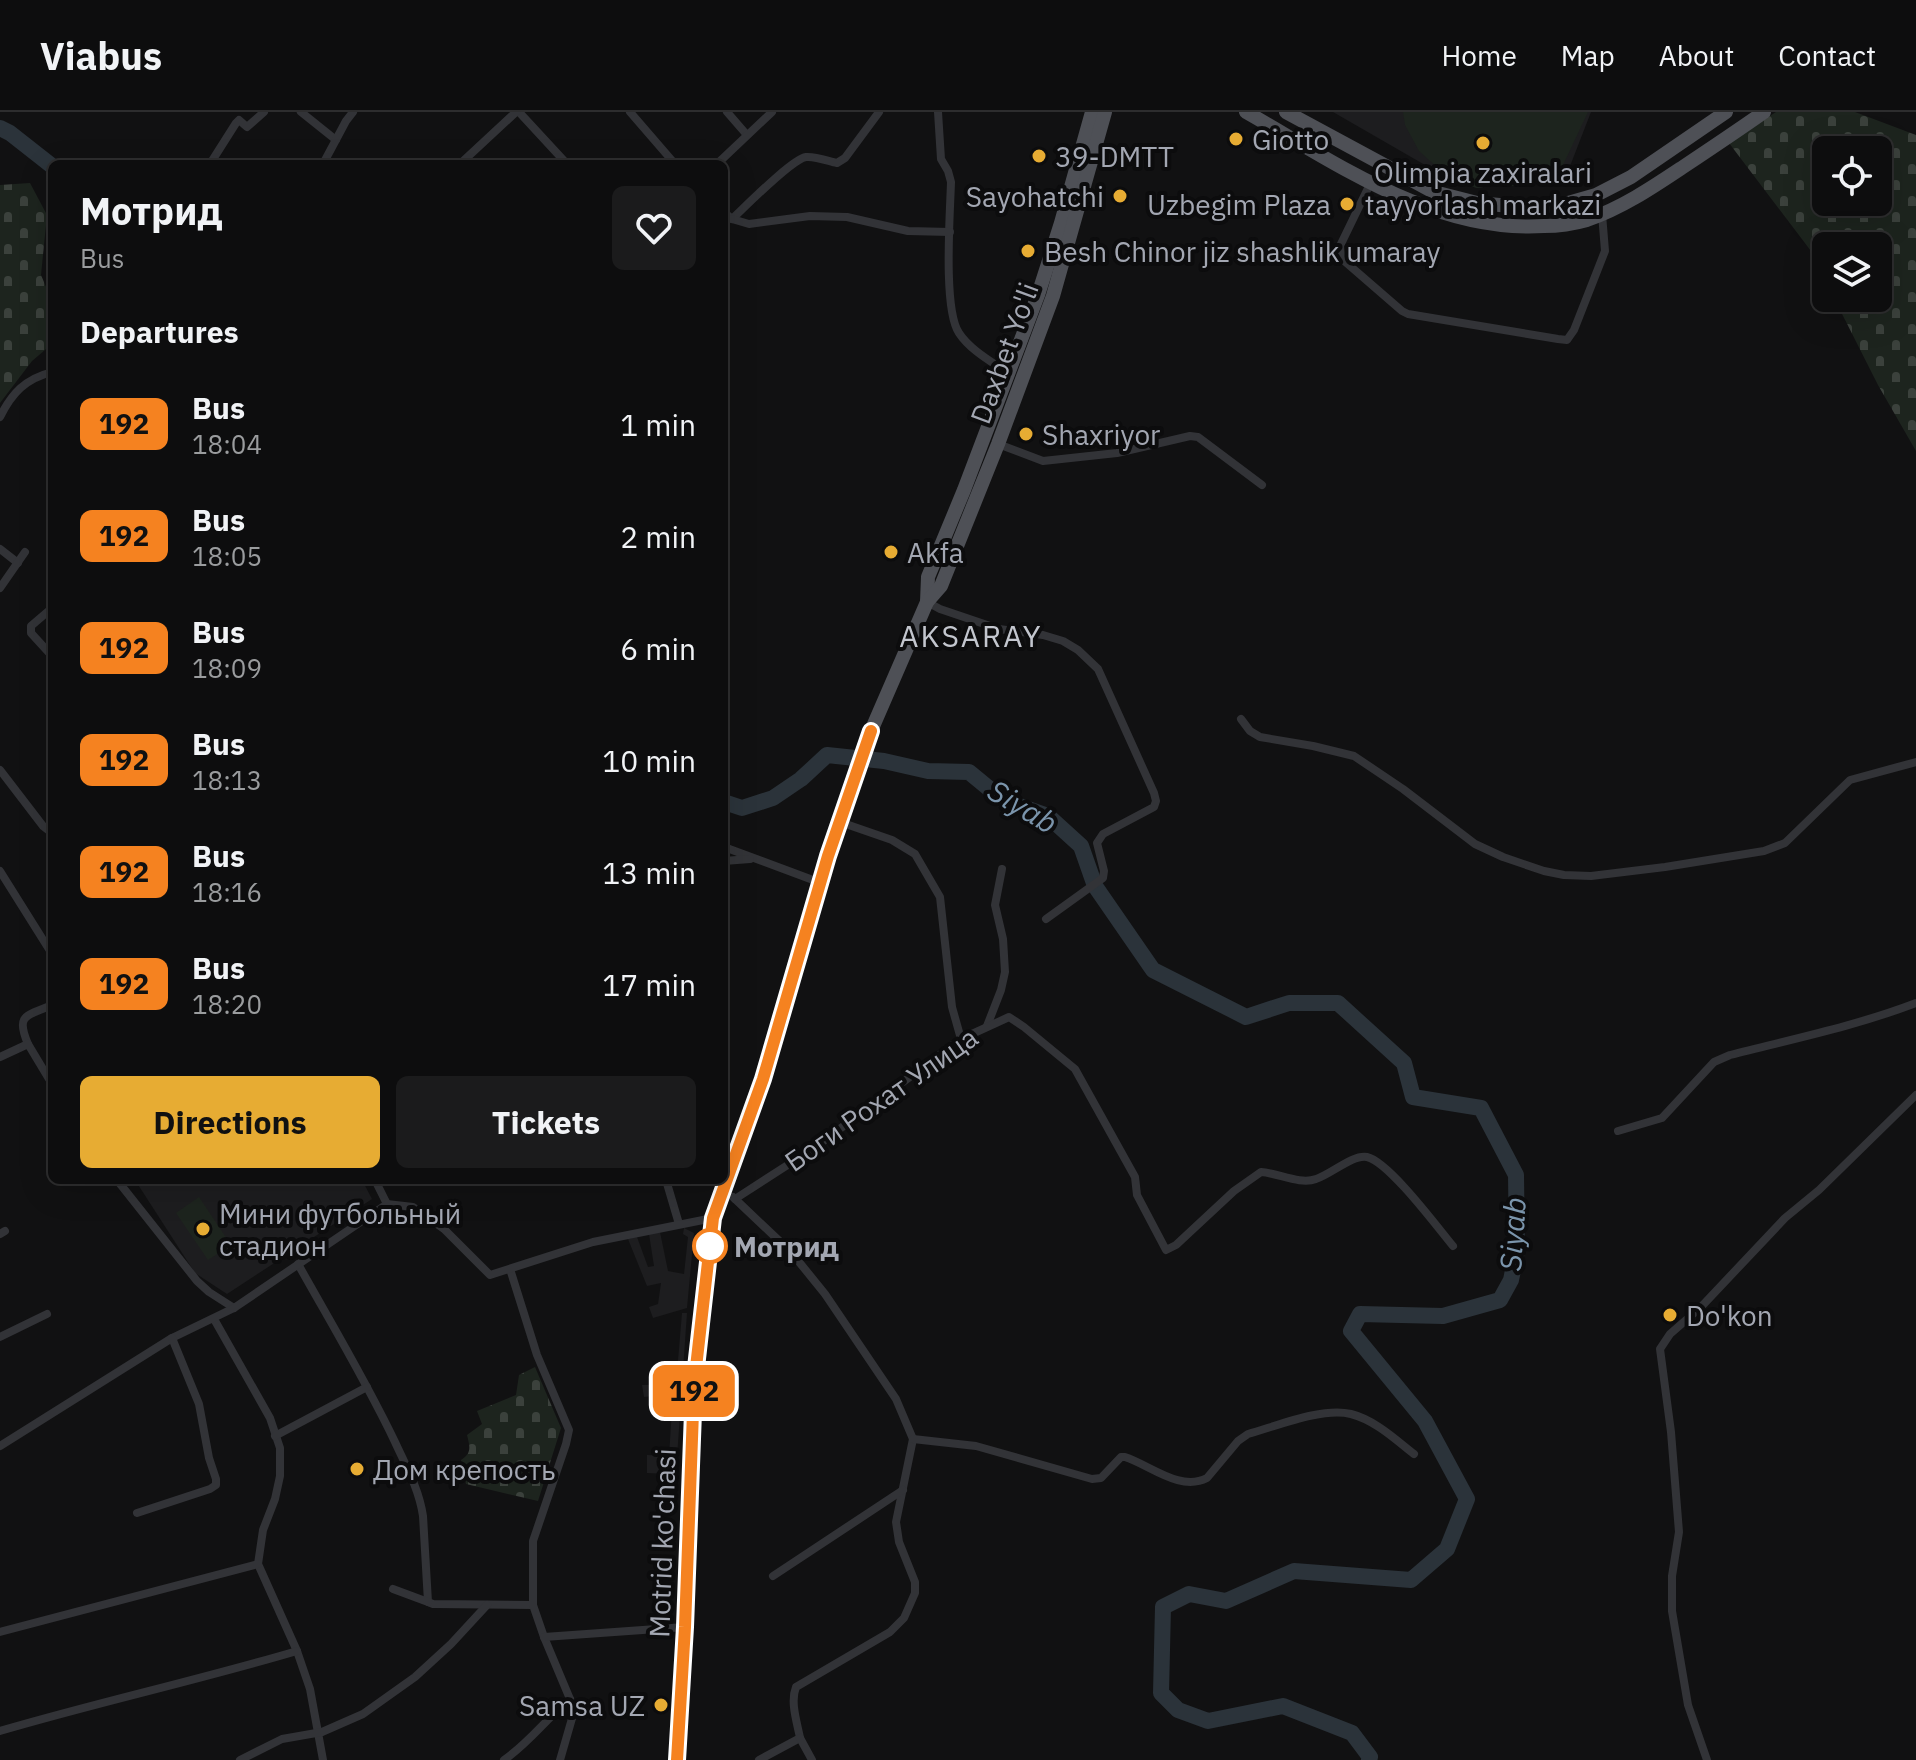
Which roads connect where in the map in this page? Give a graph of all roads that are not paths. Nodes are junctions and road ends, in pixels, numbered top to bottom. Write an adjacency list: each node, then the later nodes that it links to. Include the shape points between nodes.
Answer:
1 (264, 112): 18 (street, via 247,127 239,120)
2 (301, 112): 17 (street)
3 (353, 112): 17 (street)
4 (518, 112): 20 (street); 21 (street)
5 (630, 112): 22 (street)
6 (727, 112): 16 (street)
7 (772, 112): 16 (street)
8 (879, 112): 27 (street, via 845,158 837,163 802,157)
9 (938, 112): 28 (street, via 941,159 951,182)
10 (1092, 112): 29 (main road, Daxbet Yo'li, via 1048,266)
11 (1105, 112): 32 (main road, Daxbet Yo'li, via 1053,296)
12 (1246, 112): 24 (main road)
13 (1286, 112): 14 (main road, via 1434,192 1522,207 1561,205 1596,195)
14 (1726, 112)
15 (1764, 112): 25 (main road, via 1642,194)
16 (747, 135): 23 (street)
17 (336, 140): 19 (street)
18 (213, 160)
19 (325, 160)
20 (464, 160)
21 (563, 160)
22 (672, 160)
23 (721, 160)
24 (1371, 182): 25 (main road, via 1428,209 1521,228 1564,225); 25 (street, via 1339,252 1397,307 1408,314 1558,339 1567,340 1574,330 1601,264)
25 (1602, 214)
26 (728, 216): 27 (street)
27 (732, 219): 28 (street, via 749,224 847,217 908,231)
28 (950, 232): 29 (street, via 953,321 959,334)
29 (1008, 373): 38 (main road, Daxbet Yo'li, via 928,577)
30 (48, 374): 31 (street, via 26,382)
31 (0, 417)
32 (998, 444): 33 (street, via 1043,461 1198,437); 38 (main road, Daxbet Yo'li, via 941,586)
33 (1262, 485)
34 (0, 549): 36 (street)
35 (25, 552): 36 (street)
36 (18, 563): 37 (street)
37 (0, 588)
38 (927, 602): 42 (main road, Daxbet Yo'li); 53 (street, via 999,629 1063,641 1078,650 1098,669 1154,793 1154,807 1103,834 1097,843 1103,878)
39 (48, 611): 40 (street, via 31,626 31,633)
40 (48, 652)
41 (1241, 719): 43 (street, via 1260,737 1354,756 1475,844 1564,875 1591,876 1764,851 1785,843 1850,780)
42 (871, 731): 45 (main road, Motrid ko'chasi)
43 (1916, 762)
44 (0, 770): 46 (street)
45 (840, 822): 52 (main road, Motrid ko'chasi); 58 (street, via 915,854 940,897 952,1007)
46 (48, 830)
47 (728, 848): 48 (street)
48 (755, 858): 49 (street); 52 (street)
49 (728, 861)
50 (1002, 869): 57 (street, via 995,905 1005,972)
51 (0, 871): 54 (street)
52 (821, 883): 67 (main road, Motrid ko'chasi)
53 (1046, 919)
54 (48, 948)
55 (1916, 1003): 63 (street, via 1730,1055 1714,1062 1662,1118)
56 (48, 1007): 59 (street, via 22,1022)
57 (987, 1026): 58 (street, Боги Рохат Улица); 71 (street, Боги Рохат Улица, via 1009,1017 1075,1069 1135,1177 1137,1195 1166,1250 1261,1172 1307,1181 1367,1157 1407,1189)
58 (961, 1039): 67 (street, Боги Рохат Улица, via 814,1148)
59 (28, 1044): 60 (street); 61 (street)
60 (0, 1057)
61 (48, 1077)
62 (1916, 1095): 107 (street, via 1785,1218 1660,1349 1679,1532 1672,1611 1688,1705)
63 (1618, 1131)
64 (120, 1184): 74 (street, via 197,1281)
65 (377, 1184): 68 (street)
66 (667, 1184): 70 (street)
67 (729, 1194): 69 (main road, Motrid ko'chasi); 81 (street, via 791,1252 825,1294 896,1399)
68 (387, 1204): 72 (street); 73 (street, via 413,1207 444,1229 490,1275)
69 (713, 1218): 70 (street); 92 (main road, Motrid ko'chasi, via 694,1385)
70 (679, 1224): 73 (street, via 593,1242)
71 (1453, 1246)
72 (298, 1264): 74 (street); 79 (street)
73 (510, 1269): 91 (street, via 537,1355 569,1430 533,1541)
74 (234, 1308): 76 (street)
75 (47, 1314): 77 (street)
76 (214, 1319): 78 (street); 80 (street)
77 (0, 1337)
78 (172, 1338): 82 (street); 85 (street, via 199,1404 216,1485)
79 (367, 1387): 80 (street); 89 (street, via 421,1502)
80 (275, 1436): 86 (street, via 280,1476)
81 (913, 1439): 83 (street, via 976,1446 1092,1479 1101,1478 1125,1457 1170,1479 1201,1481 1248,1434 1331,1411 1354,1414); 84 (street)
82 (0, 1446)
83 (1414, 1454)
84 (903, 1490): 87 (street); 99 (street, via 896,1522 915,1593 904,1618 890,1632 796,1687)
85 (137, 1513)
86 (258, 1564): 93 (street); 95 (street)
87 (773, 1576)
88 (393, 1589): 89 (street)
89 (428, 1602): 90 (street)
90 (487, 1605): 91 (street); 98 (street, via 415,1677 363,1714)
91 (533, 1605): 94 (street)
92 (685, 1627): 94 (street); 104 (main road, Motrid ko'chasi)
93 (0, 1632)
94 (544, 1637): 96 (street)
95 (297, 1651): 97 (street); 98 (street)
96 (570, 1699): 102 (street); 103 (street, via 573,1715)
97 (0, 1731)
98 (317, 1731): 100 (street, via 282,1739); 101 (street)
99 (800, 1738): 105 (street); 106 (street)
100 (240, 1760)
101 (323, 1760)
102 (504, 1760)
103 (560, 1760)
104 (677, 1760)
105 (759, 1760)
106 (812, 1760)
107 (1707, 1760)

